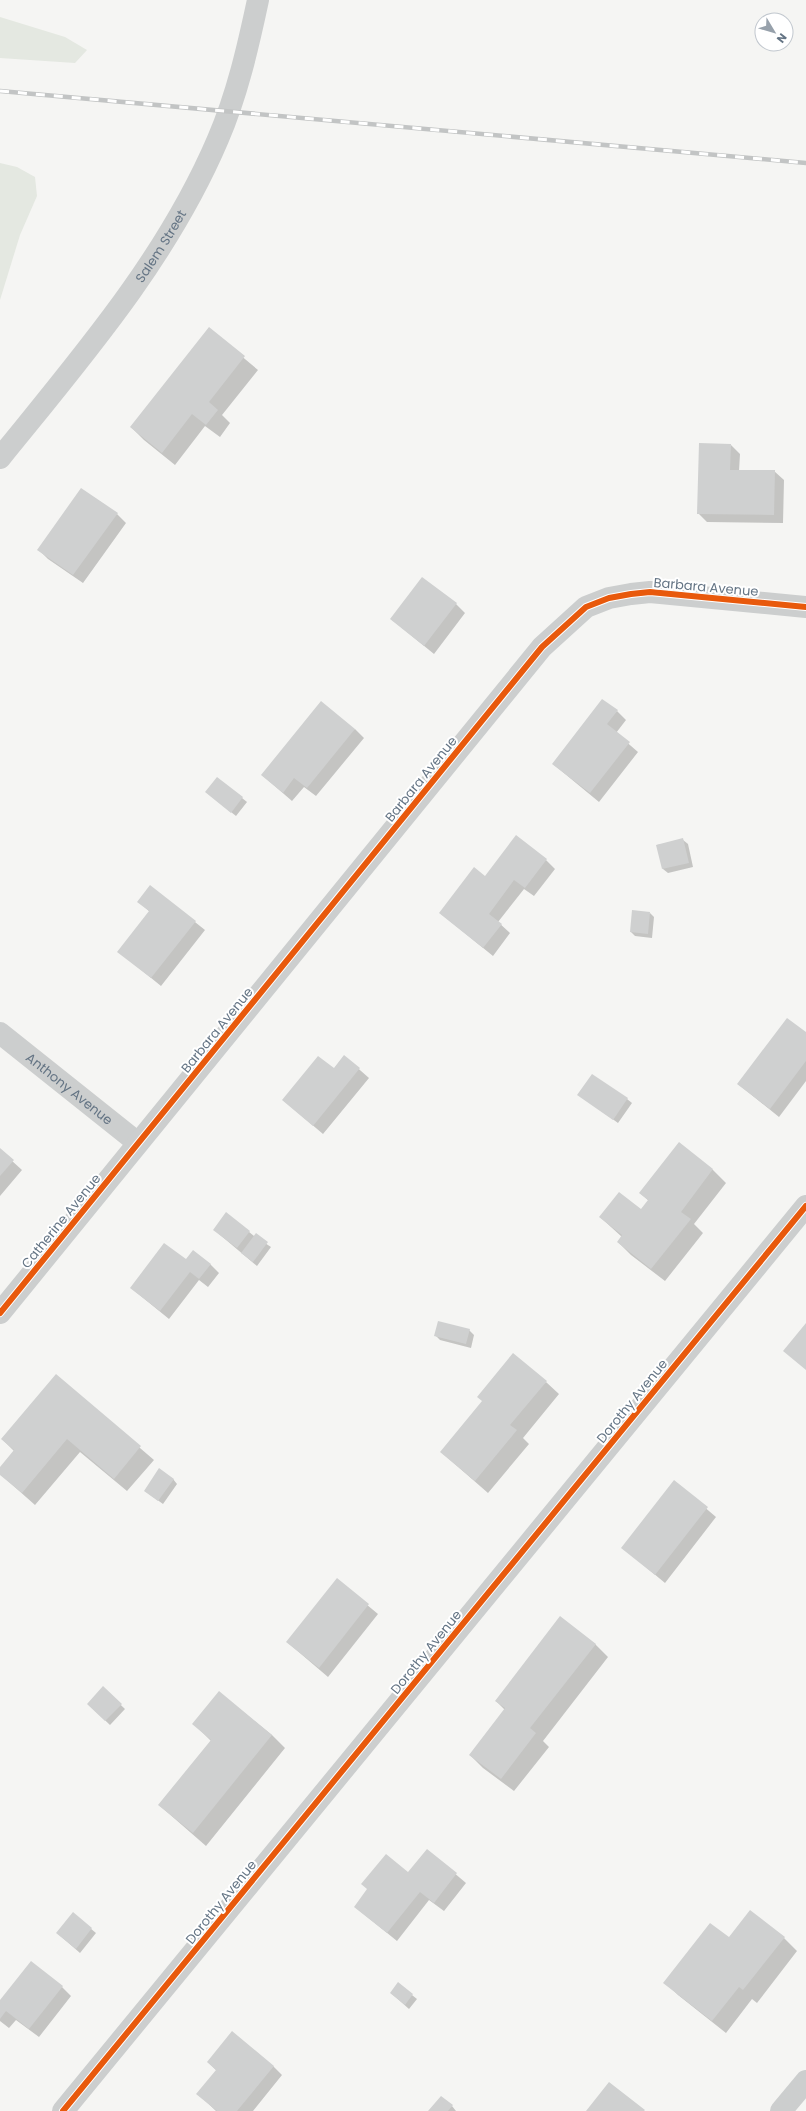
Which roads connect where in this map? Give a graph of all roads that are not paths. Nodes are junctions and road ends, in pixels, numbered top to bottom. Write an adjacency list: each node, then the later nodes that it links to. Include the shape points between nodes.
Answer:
1 (258, 0): 2 (street, Salem Street, via 229,111 205,167 156,255 120,306)
2 (0, 458)
3 (806, 607): 5 (street, Barbara Avenue, via 650,592 609,598 586,607 542,647)
4 (0, 1033): 5 (street, Anthony Avenue)
5 (138, 1143): 7 (street, Catherine Avenue)
6 (806, 1206): 9 (street, Dorothy Avenue)
7 (0, 1313)
8 (806, 2081): 10 (street)
9 (63, 2111)
10 (781, 2111)

